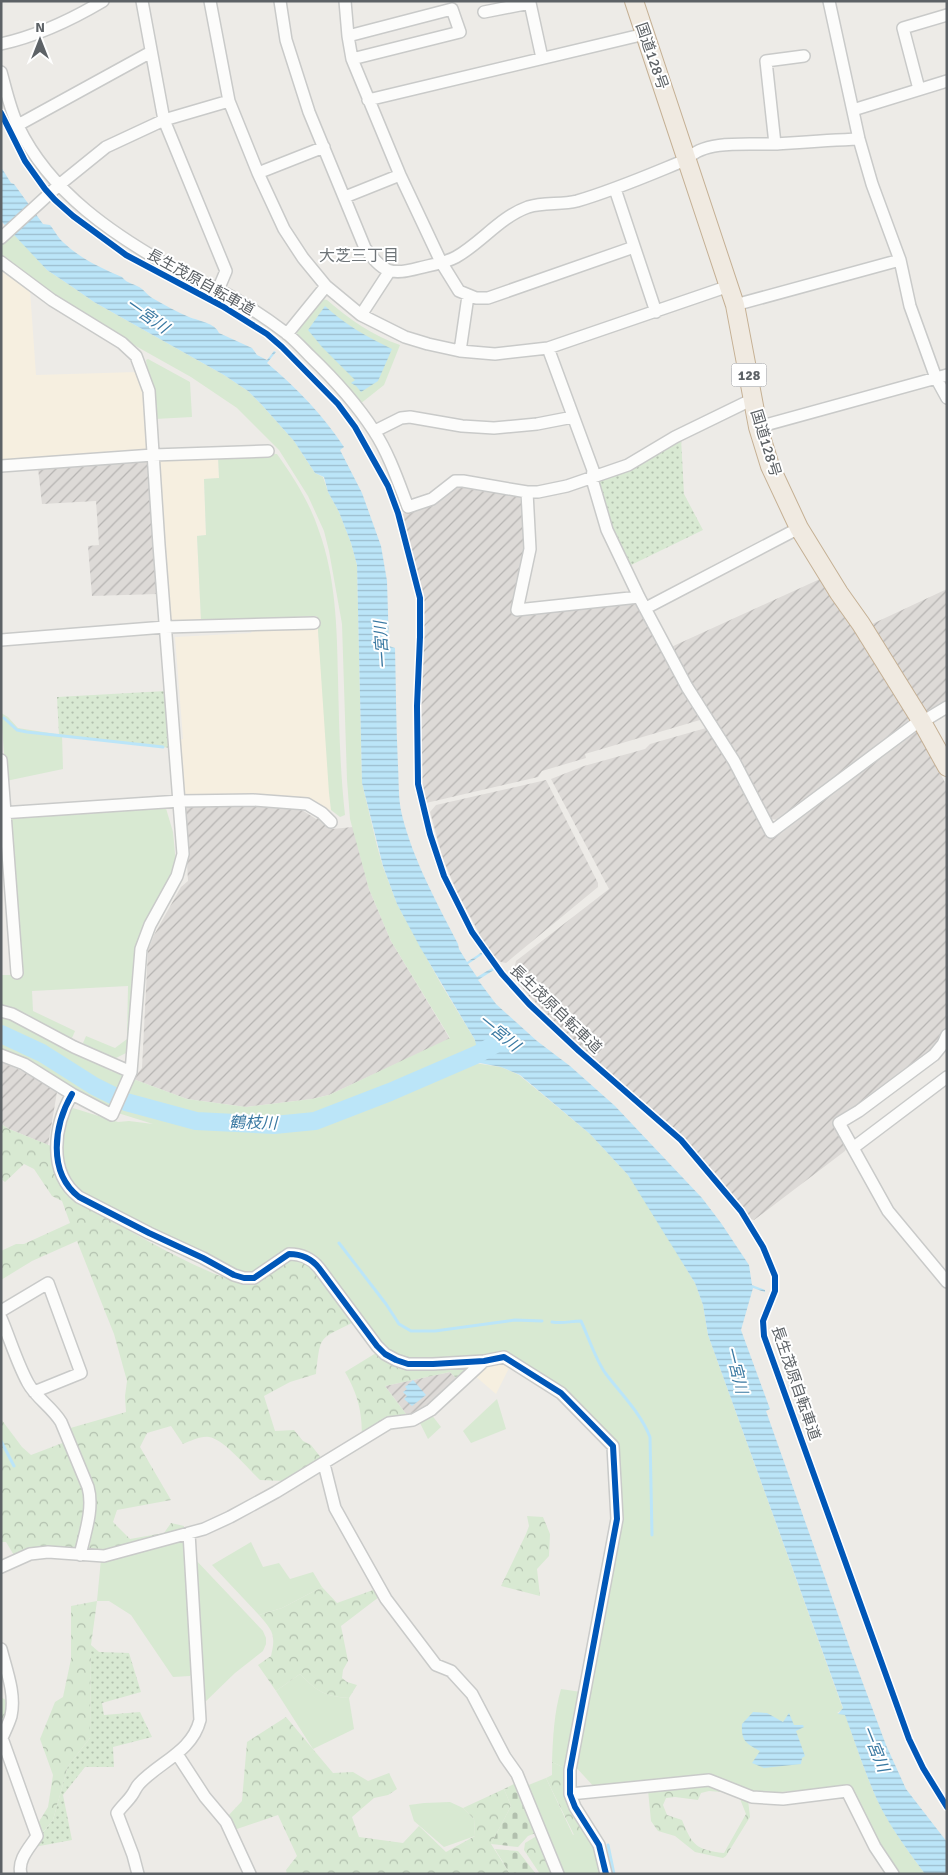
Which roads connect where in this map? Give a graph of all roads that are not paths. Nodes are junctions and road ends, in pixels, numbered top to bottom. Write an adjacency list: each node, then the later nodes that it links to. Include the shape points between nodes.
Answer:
1 (102, 1): 12 (street, via 23,39)
2 (142, 1): 13 (street)
3 (210, 1): 21 (street)
4 (280, 1): 27 (street, via 286,40)
5 (345, 1): 11 (street)
6 (634, 1): 10 (highway, 国道128号 / 128)
7 (830, 1): 22 (street)
8 (484, 12): 15 (street, via 530,3)
9 (947, 15): 19 (street, via 903,28)
10 (645, 34): 15 (street); 28 (highway, 国道128号 / 128)
11 (348, 36): 16 (street); 16 (street, via 452,9 460,32)
12 (1, 44)
13 (151, 52): 23 (street); 24 (street)
14 (804, 56): 26 (street, via 766,61)
15 (542, 58): 20 (street)
16 (352, 60): 20 (street)
17 (1, 72): 24 (street)
18 (947, 80): 19 (street)
19 (919, 89): 22 (street)
20 (368, 100): 30 (street)
21 (229, 101): 23 (street); 29 (street)
22 (853, 110): 25 (street)
23 (164, 120): 31 (street, via 106,147); 42 (street, via 223,260 226,271)
24 (18, 125): 31 (street, via 40,162)
25 (859, 138): 26 (street); 36 (street)
26 (774, 144): 28 (street, via 737,143 708,148)
27 (324, 147): 29 (street); 33 (street)
28 (688, 159): 32 (street); 41 (highway, 国道128号 / 128)
29 (258, 173): 40 (street, via 284,229)
30 (400, 175): 33 (street); 38 (street)
31 (59, 185): 34 (street); 42 (street, via 96,219 128,242)
32 (615, 189): 35 (street); 38 (street, via 574,202 528,207 455,258)
33 (344, 197): 39 (street, via 365,248 374,261)
34 (1, 238)
35 (634, 247): 43 (street, via 488,298); 45 (street)
36 (900, 260): 44 (street); 50 (street, via 910,306)
37 (1, 262): 57 (street, via 59,305 122,343 136,356 150,391)
38 (441, 262): 39 (street, via 404,272); 43 (street, via 459,291)
39 (389, 272): 46 (street)
40 (326, 286): 46 (street); 47 (street)
41 (729, 286): 44 (highway, 国道128号 / 128); 45 (street)
42 (218, 290): 47 (street)
43 (468, 296): 49 (street)
44 (736, 305): 52 (highway, 国道128号 / 128)
45 (656, 312): 48 (street)
46 (362, 315): 49 (street, via 405,337)
47 (287, 334): 55 (street, via 349,396)
48 (548, 348): 49 (street, via 495,354); 53 (street)
49 (460, 351)
50 (942, 377): 51 (street); 54 (street)
51 (947, 398)
52 (753, 399): 54 (highway, 国道128号 / 128); 59 (street, via 675,437 628,465)
53 (573, 417): 55 (street, via 494,428 410,417 401,418); 59 (street, via 593,470)
54 (758, 427): 61 (highway, 国道128号 / 128, via 770,466)
55 (374, 432): 60 (street, via 408,506 432,499 455,482 463,481)
56 (268, 451): 57 (street)
57 (153, 455): 58 (street); 65 (street)
58 (1, 466)
59 (592, 479): 60 (street); 62 (street, via 607,530)
60 (527, 492): 62 (street, via 530,550 518,610)
61 (799, 528): 63 (street); 68 (highway, 国道128号 / 128)
62 (639, 597): 63 (street)
63 (646, 608): 68 (street, via 771,832)
64 (314, 623): 65 (street)
65 (165, 627): 66 (street); 71 (street)
66 (1, 640)
67 (947, 707): 68 (street)
68 (922, 722): 70 (highway, 国道128号 / 128)
69 (1, 760): 72 (street)
70 (947, 767)
71 (180, 801): 72 (street); 73 (street, via 253,800 307,804); 79 (street, via 182,854 177,876 150,925 141,949)
72 (3, 813): 74 (street)
73 (331, 822)
74 (6, 897): 75 (street)
75 (17, 973)
76 (1, 1011): 79 (street)
77 (946, 1036): 82 (street, via 934,1055 839,1123)
78 (1, 1055): 81 (street, via 24,1064)
79 (129, 1075): 81 (street, via 112,1115)
80 (947, 1077): 82 (street)
81 (72, 1094): 86 (street, via 58,1124 56,1150 63,1176 71,1191 79,1197 244,1278 254,1278 289,1254 305,1256 319,1268 377,1346 396,1360 408,1364)
82 (853, 1148): 83 (street, via 888,1211)
83 (946, 1280)
84 (1, 1311): 87 (street, via 48,1283 81,1373)
85 (1, 1318): 87 (street)
86 (484, 1361): 88 (street, via 431,1410 413,1420 389,1423); 94 (street, via 504,1357 561,1393 613,1446 617,1519 570,1770)
87 (34, 1392): 90 (street, via 61,1422 91,1497)
88 (324, 1464): 89 (street, via 230,1518); 98 (street, via 335,1508 386,1599 436,1665 451,1671 472,1694 520,1780)
89 (189, 1533): 90 (street, via 104,1556); 93 (street, via 200,1720 197,1732)
90 (80, 1555): 91 (street, via 30,1554)
91 (1, 1567)
92 (1, 1649): 95 (street, via 12,1708 2,1738 37,1836 23,1857 19,1868)
93 (177, 1754): 96 (street, via 138,1785 118,1813); 97 (street, via 226,1822)
94 (570, 1794): 99 (street, via 575,1808 599,1845); 100 (street, via 709,1780 752,1797 783,1799 847,1791 875,1847)
95 (21, 1874)
96 (138, 1874)
97 (250, 1874)
98 (558, 1874)
99 (606, 1874)
100 (893, 1874)

